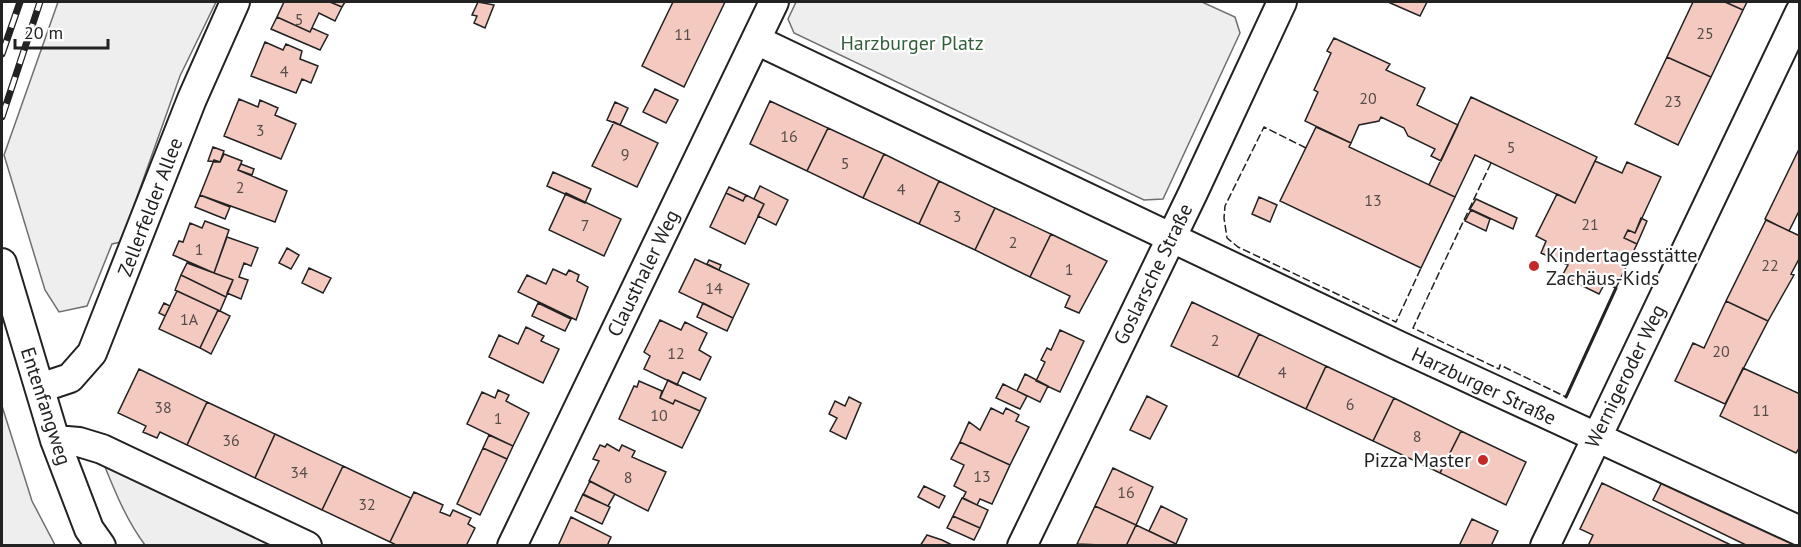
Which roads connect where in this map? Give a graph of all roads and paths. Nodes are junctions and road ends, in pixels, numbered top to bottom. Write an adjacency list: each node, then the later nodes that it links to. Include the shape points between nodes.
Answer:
1 (235, 2): 8 (street, Zellerfelder Allee, via 192,99 92,353 70,378)
2 (774, 2): 5 (street, Clausthaler Weg)
3 (1274, 4): 6 (street, Goslarsche Straße)
4 (1800, 12): 9 (street, Wernigeroder Weg)
5 (756, 40): 6 (street); 14 (street, Clausthaler Weg)
6 (1170, 238): 9 (street, Harzburger Straße); 15 (street, Goslarsche Straße)
7 (2, 262): 8 (street, Entenfangweg)
8 (40, 388): 10 (street, Entenfangweg)
9 (1596, 438): 11 (street, Harzburger Straße); 16 (street, Wernigeroder Weg)
10 (55, 440): 12 (street, Entenfangweg, via 89,529); 13 (street, via 102,449)
11 (1800, 531)
12 (101, 546)
13 (307, 546)
14 (512, 546)
15 (1022, 546)
16 (1545, 546)

